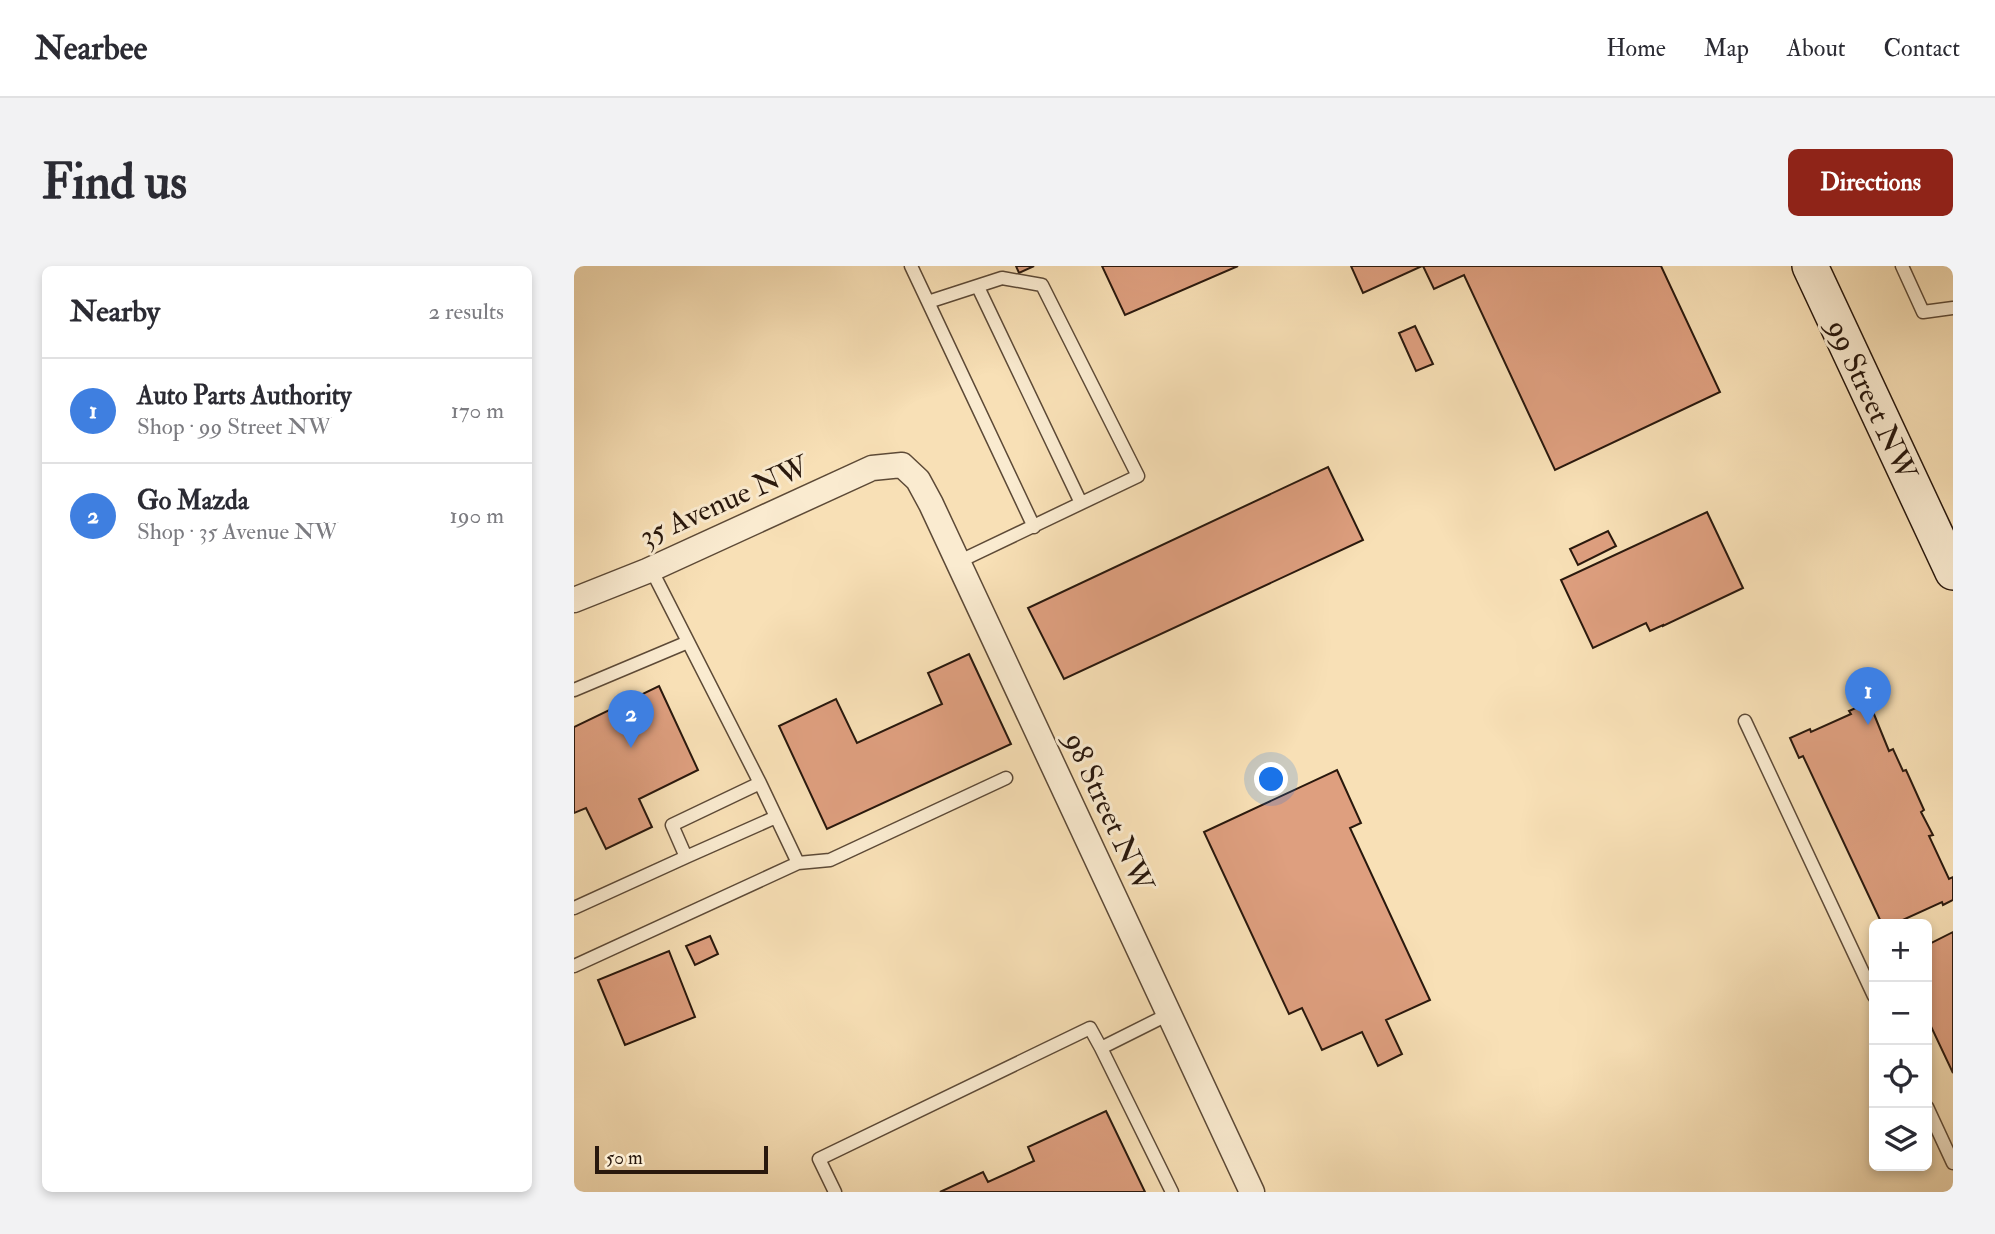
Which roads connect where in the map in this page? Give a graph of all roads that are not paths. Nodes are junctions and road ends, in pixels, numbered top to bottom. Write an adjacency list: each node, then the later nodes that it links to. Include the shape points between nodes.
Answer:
1 (911, 266): 5 (lane)
2 (1810, 266): 12 (main road, 99 Street NW)
3 (1902, 266): 6 (lane, via 1923,312)
4 (978, 287): 5 (lane); 8 (lane); 8 (lane, via 1002,278 1042,285 1138,476)
5 (928, 302): 9 (lane)
6 (1953, 309)
7 (902, 465): 10 (street, 98 Street NW, via 918,480); 11 (street, 35 Avenue NW, via 872,468)
8 (1081, 503): 9 (lane)
9 (1034, 527): 10 (lane)
10 (957, 562): 25 (street, 98 Street NW)
11 (651, 569): 13 (street, 35 Avenue NW); 14 (lane)
12 (1953, 572)
13 (574, 600)
14 (688, 642): 15 (lane); 18 (lane)
15 (574, 690)
16 (1745, 721): 24 (lane)
17 (1006, 778): 21 (lane, via 830,860)
18 (760, 783): 19 (lane); 20 (lane, via 672,825)
19 (776, 817): 20 (lane); 21 (lane)
20 (686, 857): 22 (lane)
21 (798, 863): 23 (lane)
22 (574, 908)
23 (574, 966)
24 (1869, 985)
25 (1169, 1014): 26 (lane); 31 (street, 98 Street NW)
26 (1101, 1048): 29 (lane, via 1090,1028 819,1159); 30 (lane)
27 (1927, 1108): 28 (lane)
28 (1953, 1163)
29 (835, 1192)
30 (1172, 1192)
31 (1252, 1192)

